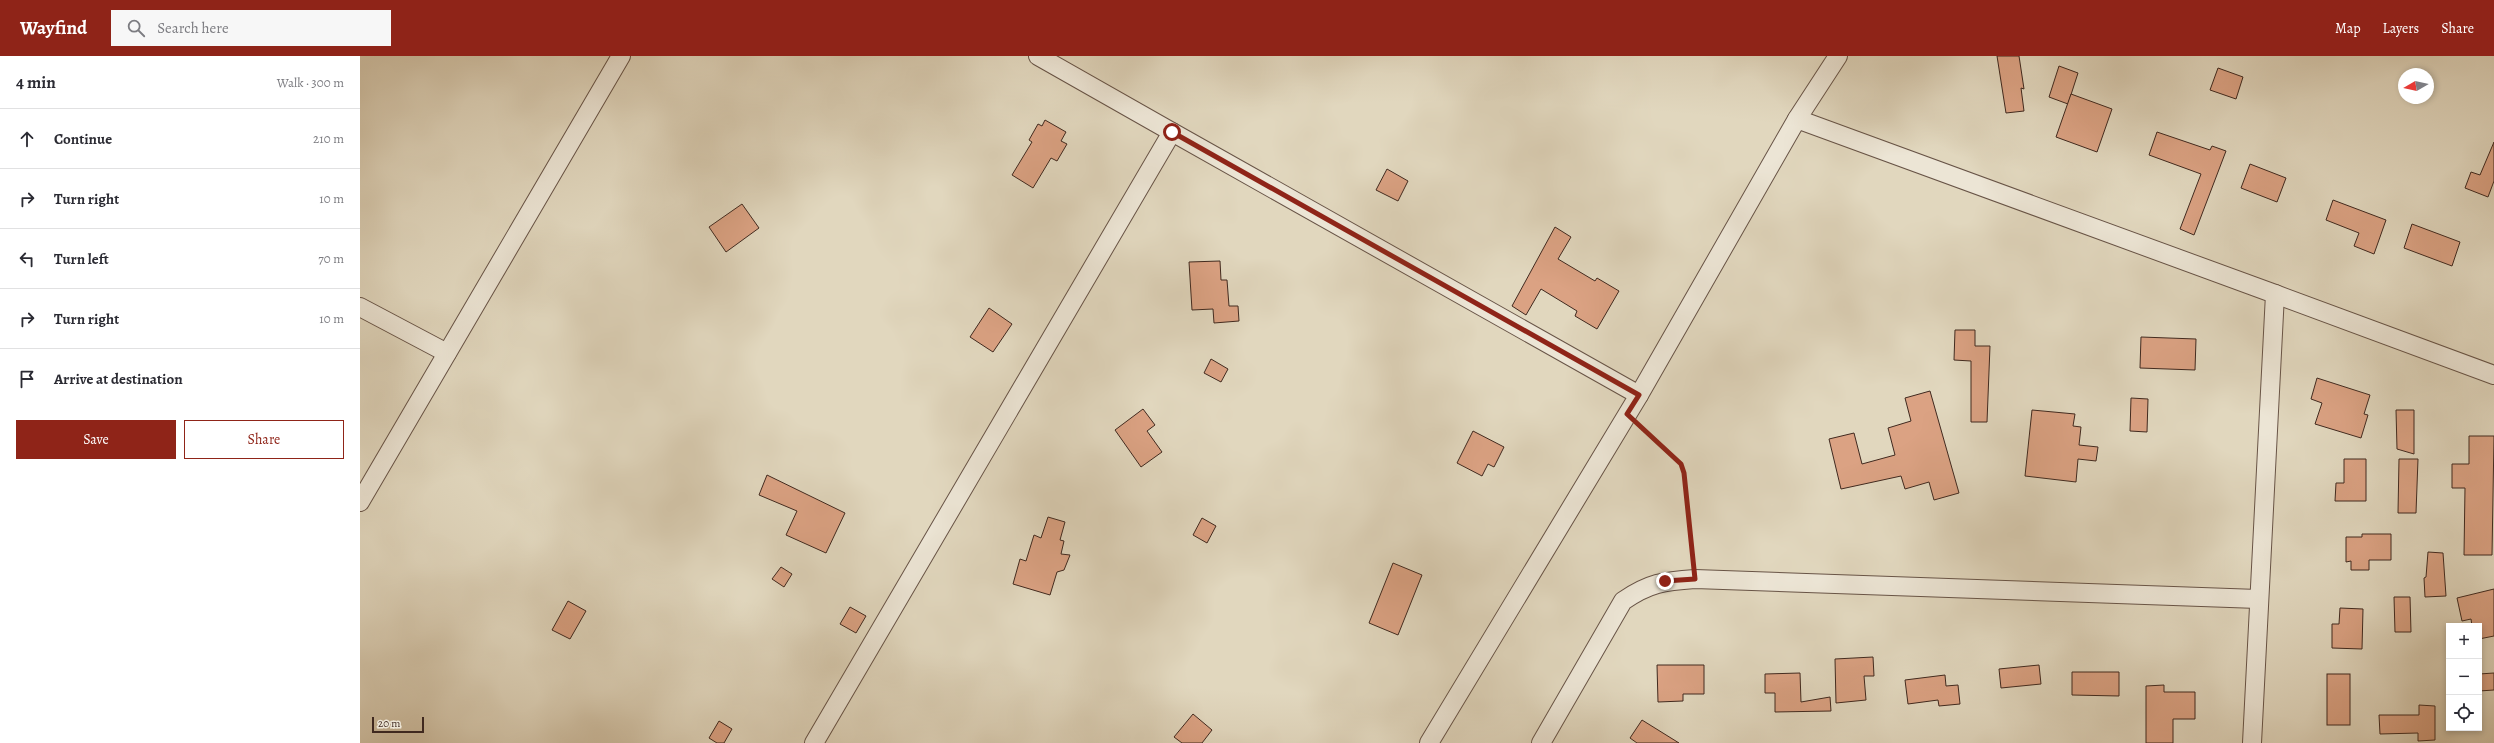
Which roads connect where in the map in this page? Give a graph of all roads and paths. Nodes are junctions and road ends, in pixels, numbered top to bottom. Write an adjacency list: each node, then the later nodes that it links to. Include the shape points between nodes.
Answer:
1 (621, 56): 8 (street)
2 (1038, 56): 5 (street)
3 (1838, 56): 4 (street)
4 (1796, 119): 6 (street); 10 (street)
5 (1172, 132): 10 (street); 15 (street)
6 (2275, 294): 9 (street); 14 (street)
7 (360, 307): 8 (street)
8 (447, 354): 12 (street)
9 (2494, 375)
10 (1639, 395): 11 (street)
11 (1627, 414): 13 (path, via 1681,464); 16 (street)
12 (360, 502)
13 (1695, 579): 14 (street); 17 (street, via 1657,583 1642,588 1623,602)
14 (2258, 599): 18 (street)
15 (814, 743)
16 (1429, 743)
17 (1541, 743)
18 (2252, 743)

